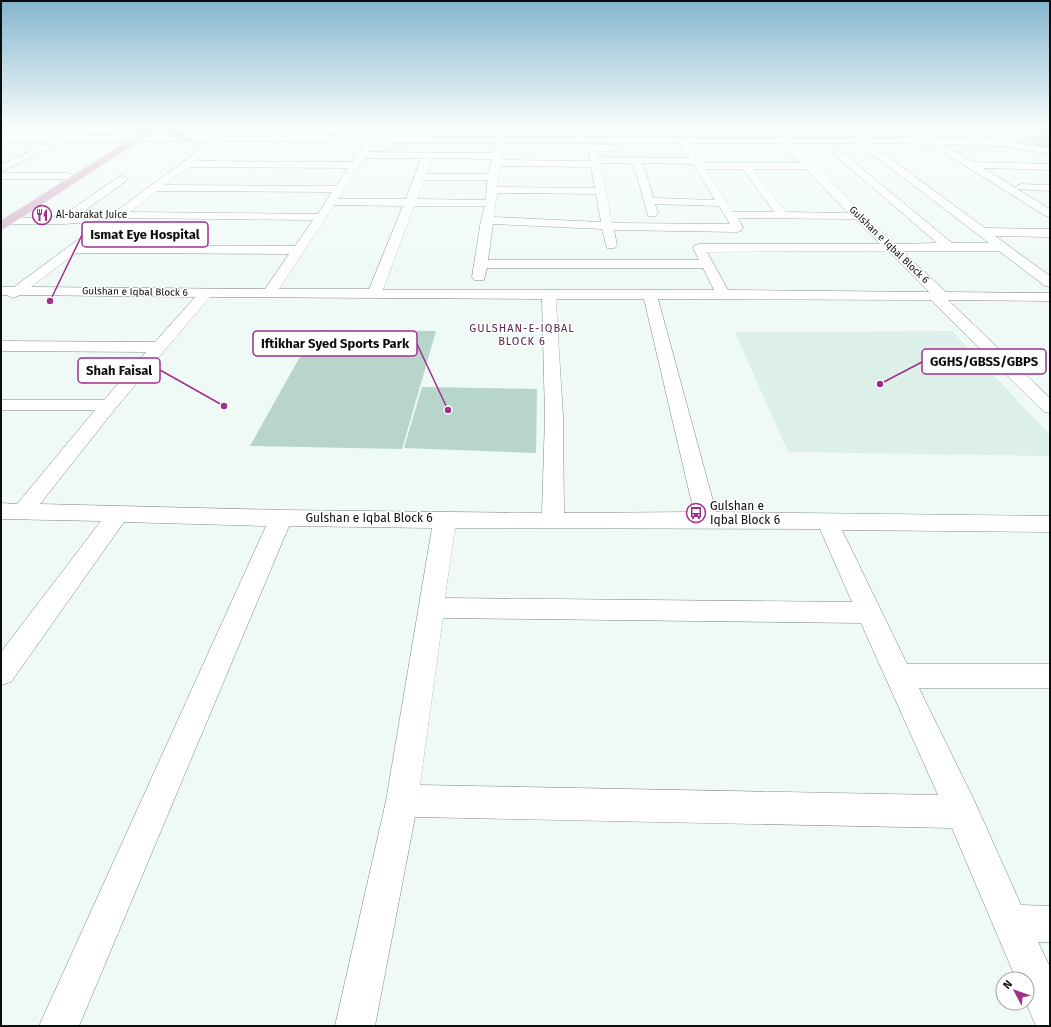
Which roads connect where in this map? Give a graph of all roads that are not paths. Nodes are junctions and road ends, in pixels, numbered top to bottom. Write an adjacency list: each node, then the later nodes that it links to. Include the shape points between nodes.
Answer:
1 (72, 174): 16 (main road)
2 (82, 174): 49 (main road)
3 (173, 174): 30 (street)
4 (349, 174): 32 (street)
5 (421, 174): 17 (street)
6 (493, 174): 18 (street)
7 (597, 174): 34 (street)
8 (645, 174): 35 (street)
9 (705, 174): 28 (street)
10 (752, 174): 43 (street)
11 (816, 174): 21 (street, Gulshan e Iqbal Block 6)
12 (862, 174): 20 (street)
13 (903, 174): 26 (street)
14 (985, 174): 40 (street)
15 (1, 176): 16 (street)
16 (69, 176): 49 (main road)
17 (420, 177): 18 (street); 37 (street)
18 (492, 177): 33 (street)
19 (122, 179): 46 (street)
20 (874, 183): 23 (street); 24 (street); 61 (street)
21 (826, 184): 22 (street); 44 (street, Gulshan e Iqbal Block 6)
22 (842, 184)
23 (858, 184)
24 (888, 184)
25 (902, 184): 26 (street)
26 (916, 184): 53 (street)
27 (698, 187): 28 (street)
28 (714, 187): 39 (street)
29 (1021, 187): 31 (street)
30 (154, 188): 32 (street); 41 (street)
31 (1050, 188)
32 (339, 189): 36 (street)
33 (492, 190): 34 (street); 38 (street)
34 (600, 191): 50 (street)
35 (648, 201): 39 (street); 51 (street)
36 (330, 202): 37 (street); 45 (street)
37 (409, 203): 38 (street); 71 (street)
38 (491, 203): 48 (street)
39 (722, 203): 42 (street)
40 (1050, 214)
41 (117, 215): 45 (street); 62 (street)
42 (730, 215): 43 (street); 52 (street)
43 (783, 216): 44 (street)
44 (858, 216): 56 (street, Gulshan e Iqbal Block 6)
45 (321, 217): 63 (street)
46 (63, 220): 47 (street); 49 (street)
47 (94, 220)
48 (488, 220): 50 (street); 64 (street)
49 (4, 221)
50 (608, 226): 51 (street); 57 (street)
51 (655, 227): 52 (street)
52 (744, 232): 58 (street)
53 (982, 232): 54 (street); 60 (street)
54 (1050, 233)
55 (863, 234): 56 (street)
56 (878, 234): 59 (street, Gulshan e Iqbal Block 6)
57 (610, 245)
58 (751, 247): 59 (street); 65 (street, via 699,248)
59 (892, 247): 61 (street); 76 (street, Gulshan e Iqbal Block 6)
60 (1000, 247): 61 (street); 66 (street)
61 (950, 248)
62 (74, 249): 63 (street); 68 (street)
63 (298, 250): 70 (street)
64 (481, 264): 65 (street); 72 (street)
65 (706, 264): 73 (street)
66 (1050, 283)
67 (1, 291): 68 (street, Gulshan e Iqbal Block 6)
68 (17, 291): 69 (street, Gulshan e Iqbal Block 6); 78 (street)
69 (206, 293): 70 (street, Gulshan e Iqbal Block 6); 80 (street)
70 (269, 293): 71 (street, Gulshan e Iqbal Block 6)
71 (374, 294): 72 (street, Gulshan e Iqbal Block 6)
72 (476, 294): 74 (street, Gulshan e Iqbal Block 6)
73 (724, 294): 75 (street, Gulshan e Iqbal Block 6); 76 (street, Gulshan e Iqbal Block 6)
74 (548, 295): 75 (street, Gulshan e Iqbal Block 6); 90 (street, via 554,417)
75 (650, 296): 89 (street)
76 (940, 297): 77 (street, Gulshan e Iqbal Block 6); 83 (street, Gulshan e Iqbal Block 6)
77 (1050, 297)
78 (1, 303)
79 (1, 346): 80 (street)
80 (159, 347): 82 (street)
81 (1, 405): 82 (street)
82 (109, 405): 85 (street)
83 (1050, 408)
84 (1, 511): 85 (street, Gulshan e Iqbal Block 6)
85 (23, 511): 86 (street, Gulshan e Iqbal Block 6)
86 (119, 513): 87 (street, Gulshan e Iqbal Block 6); 95 (street)
87 (281, 518): 88 (street, Gulshan e Iqbal Block 6); 103 (street)
88 (445, 519): 90 (street, Gulshan e Iqbal Block 6); 93 (street)
89 (707, 520): 90 (street, Gulshan e Iqbal Block 6); 91 (street, Gulshan e Iqbal Block 6)
90 (553, 521)
91 (827, 521): 92 (street, Gulshan e Iqbal Block 6); 94 (street)
92 (1050, 524)
93 (432, 608): 94 (street); 98 (street)
94 (868, 613): 96 (street)
95 (5, 661)
96 (898, 676): 97 (street); 99 (street)
97 (1050, 676)
98 (402, 801): 99 (street); 104 (street)
99 (962, 812): 100 (street)
100 (1011, 924): 101 (street); 102 (street)
101 (1050, 924)
102 (1050, 1012)
103 (59, 1026)
104 (355, 1026)

